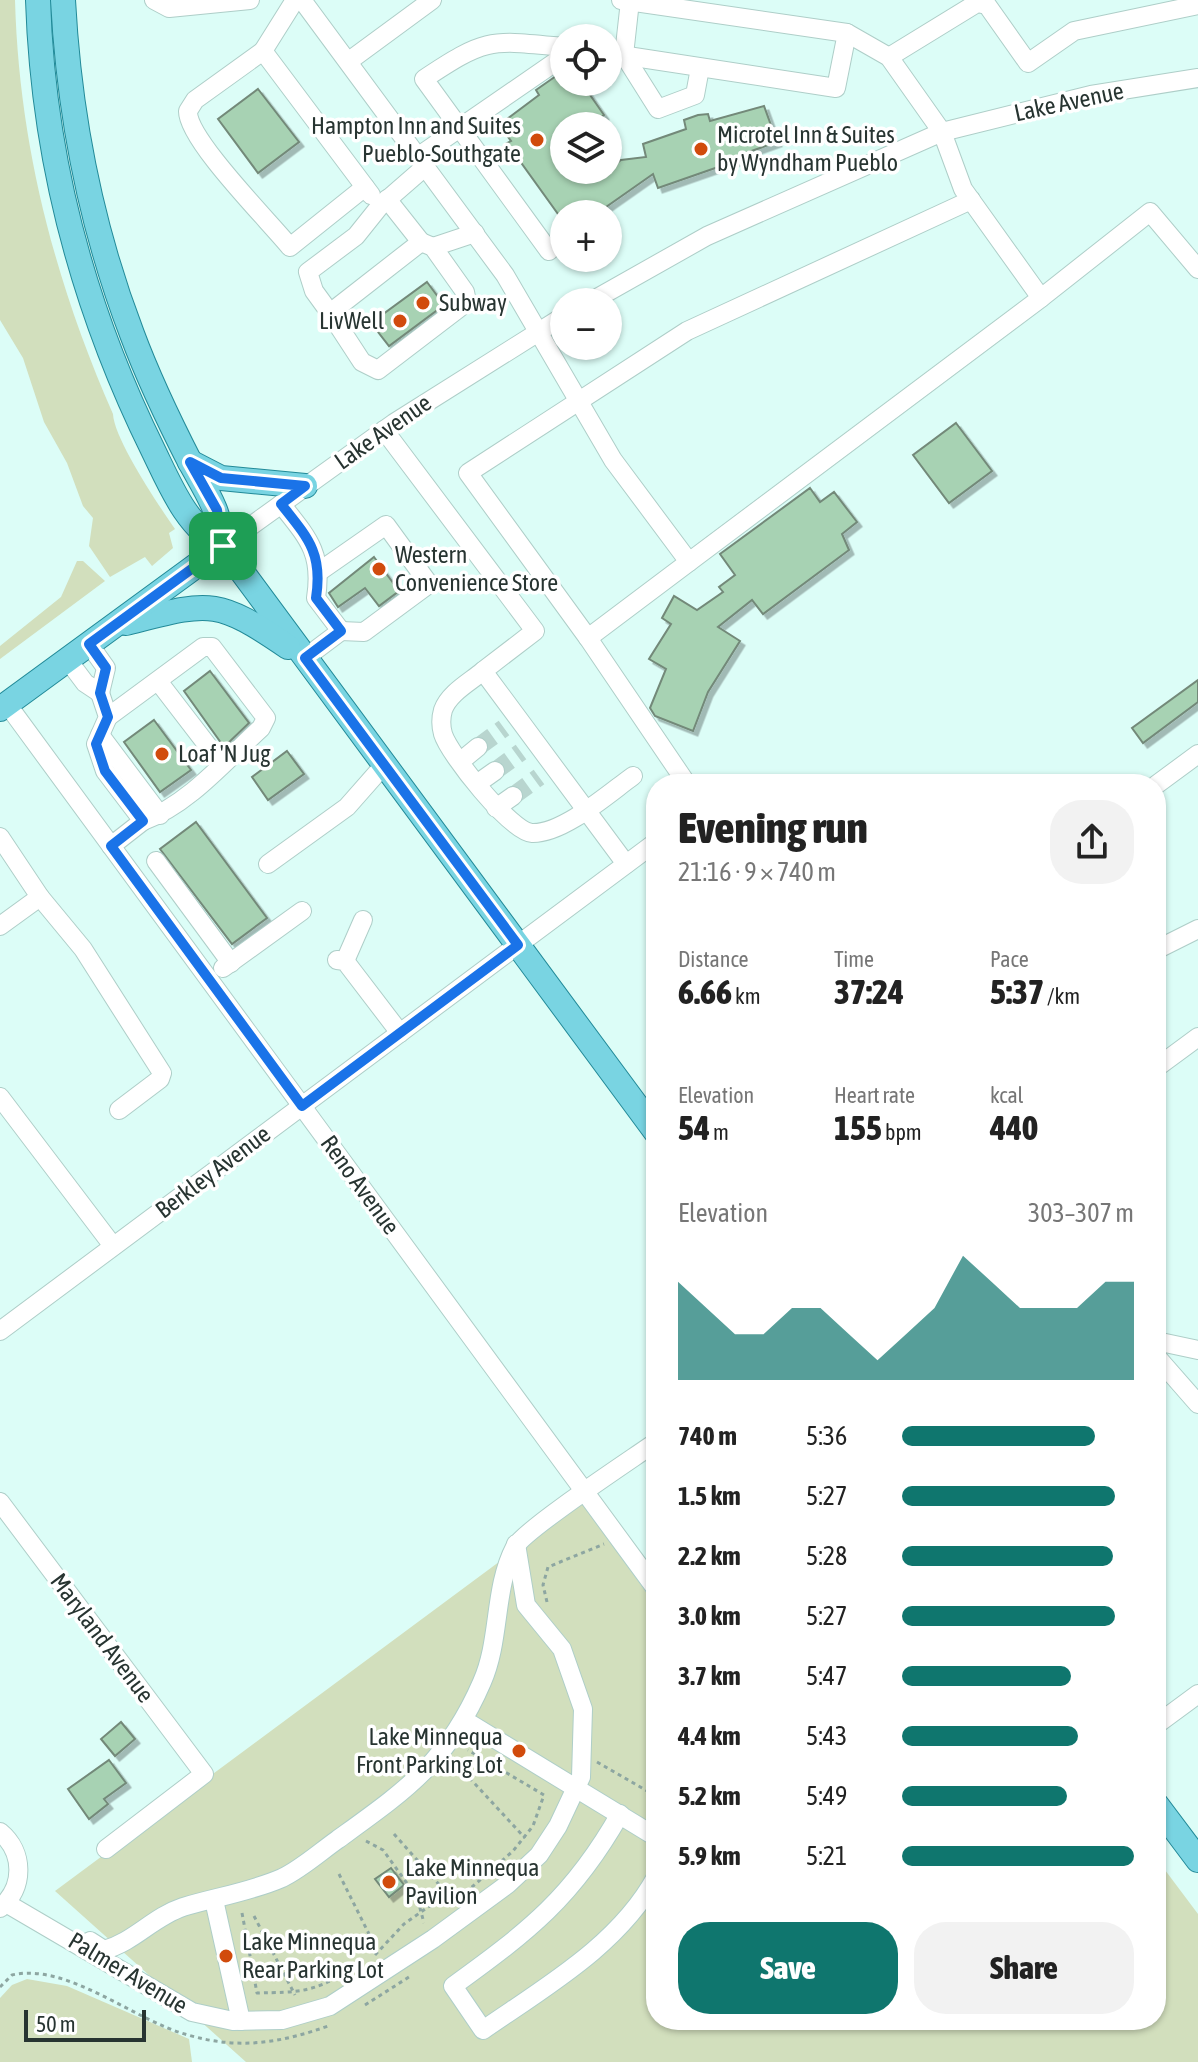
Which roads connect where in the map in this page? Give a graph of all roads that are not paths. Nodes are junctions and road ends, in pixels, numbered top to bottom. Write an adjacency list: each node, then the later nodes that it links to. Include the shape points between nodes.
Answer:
1 (38, 0): 43 (main road, via 52,150 75,257 132,407 165,475 196,527)
2 (63, 0): 40 (main road, via 76,128 96,223 132,335)
3 (154, 0): 4 (street, via 169,8)
4 (250, 0)
5 (295, 0): 13 (street)
6 (302, 0): 16 (street)
7 (432, 0): 16 (street)
8 (625, 1): 10 (street); 11 (street)
9 (1198, 5): 15 (street, via 1074,31 1028,63 987,5 977,3)
10 (621, 24)
11 (847, 33): 15 (street); 19 (street, via 836,88)
12 (550, 46): 21 (street, via 488,43 470,48 424,79)
13 (263, 51): 24 (street); 29 (street, via 195,100 188,117 224,172)
14 (622, 55): 19 (street)
15 (889, 57): 22 (street)
16 (349, 61): 23 (street)
17 (622, 62): 19 (street, via 658,109 695,95)
18 (550, 66): 21 (street)
19 (700, 68)
20 (1198, 78): 22 (street, Lake Avenue, via 1091,95)
21 (459, 129): 23 (street); 30 (street)
22 (942, 132): 25 (street); 33 (street, Lake Avenue, via 707,236)
23 (422, 161): 26 (street); 27 (street)
24 (365, 187): 26 (street); 29 (street)
25 (971, 200): 34 (street); 38 (street, via 687,331)
26 (383, 203): 28 (street); 32 (street, via 356,236)
27 (475, 233): 28 (street); 37 (street)
28 (427, 245): 35 (street); 35 (street, via 465,292 467,302 383,368 372,370 362,362)
29 (290, 247): 32 (street)
30 (549, 251)
31 (1198, 269): 34 (street, via 1150,212)
32 (308, 272): 35 (street)
33 (615, 288)
34 (1041, 298): 44 (street)
35 (330, 313)
36 (550, 324): 37 (street, Lake Avenue)
37 (538, 331): 38 (street); 39 (street, Lake Avenue)
38 (576, 399): 44 (street, via 613,460); 48 (street, via 468,473)
39 (384, 430): 41 (street, Lake Avenue); 52 (street, via 535,631)
40 (190, 462): 41 (main road, via 221,478); 43 (main road, via 217,510)
41 (305, 486): 42 (street, Lake Avenue)
42 (281, 504): 43 (street, Lake Avenue); 45 (street, via 310,540)
43 (223, 546): 46 (main road, Lake Avenue); 50 (main road)
44 (689, 562): 48 (street)
45 (320, 571): 47 (street, via 316,598); 47 (street, via 386,525 429,584 364,632)
46 (112, 627): 49 (main road, Lake Avenue); 50 (main road, via 171,612 222,608)
47 (341, 631): 50 (street)
48 (588, 638): 63 (street)
49 (89, 644): 51 (main road, Lake Avenue); 54 (street, via 106,668)
50 (305, 658): 61 (main road)
51 (67, 659): 54 (street); 55 (main road, Lake Avenue)
52 (483, 671): 59 (street, via 443,711 444,737); 69 (street, via 546,772)
53 (158, 681): 56 (street); 60 (street); 60 (street, via 203,647 212,647 266,718)
54 (100, 693): 56 (street)
55 (4, 707): 72 (street, Reno Avenue)
56 (108, 717): 70 (street, via 96,744 105,771)
57 (478, 747): 59 (street)
58 (1198, 754): 65 (street)
59 (461, 761): 66 (street)
60 (221, 763): 70 (street)
61 (384, 765): 75 (street, via 347,807); 82 (main road)
62 (495, 771): 66 (street)
63 (680, 774)
64 (633, 776): 69 (street)
65 (1166, 778)
66 (478, 783): 68 (street)
67 (513, 796): 68 (street)
68 (496, 808): 69 (street, via 528,833 556,827)
69 (586, 810): 76 (street)
70 (151, 818): 72 (street)
71 (0, 837): 77 (street)
72 (111, 846): 85 (street, Reno Avenue)
73 (646, 849): 76 (street, Berkley Avenue)
74 (156, 861): 84 (street)
75 (268, 864)
76 (626, 864): 82 (street, Berkley Avenue)
77 (40, 897): 80 (street); 91 (street, via 83,949 162,1073)
78 (302, 911): 84 (street)
79 (363, 920): 86 (street, via 341,960)
80 (0, 926)
81 (1198, 929): 83 (street)
82 (518, 945): 86 (street, Berkley Avenue); 92 (main road)
83 (1166, 945)
84 (231, 963): 85 (street)
85 (209, 979): 90 (street, Reno Avenue)
86 (400, 1033): 90 (street, Berkley Avenue)
87 (1198, 1037): 88 (street)
88 (1166, 1061)
89 (0, 1097): 93 (street)
90 (302, 1106): 93 (street, Berkley Avenue); 100 (street, Reno Avenue)
91 (119, 1110)
92 (646, 1118)
93 (113, 1246): 94 (street, Berkley Avenue)
94 (0, 1331)
95 (1166, 1343): 96 (street)
96 (1198, 1350)
97 (1166, 1367): 98 (street)
98 (1198, 1404)
99 (646, 1449): 100 (street)
100 (584, 1493): 102 (street); 103 (street, Reno Avenue)
101 (0, 1502): 112 (street, Maryland Avenue, via 204,1774)
102 (516, 1544): 106 (street, Palmer Avenue, via 501,1586 484,1679); 107 (street, Palmer Avenue, via 526,1605 562,1649 583,1709)
103 (646, 1576)
104 (1198, 1694): 105 (street)
105 (1166, 1718)
106 (464, 1720): 107 (street); 115 (street, Palmer Avenue, via 418,1780 355,1827 285,1877)
107 (584, 1790): 108 (street); 117 (street, Palmer Avenue, via 539,1855 433,1939 330,2006 282,2020)
108 (620, 1814): 110 (street); 114 (street, via 591,1863 552,1908 453,1986 483,2030 582,1960 621,1924)
109 (1166, 1817): 113 (main road)
110 (646, 1831)
111 (0, 1832): 116 (street, via 17,1856 20,1872)
112 (106, 1849)
113 (1198, 1860)
114 (646, 1890)
115 (214, 1900): 116 (street, Palmer Avenue, via 181,1908 125,1944 104,1950); 117 (street)
116 (6, 1901): 117 (street, Palmer Avenue, via 192,2012)
117 (241, 2021)

